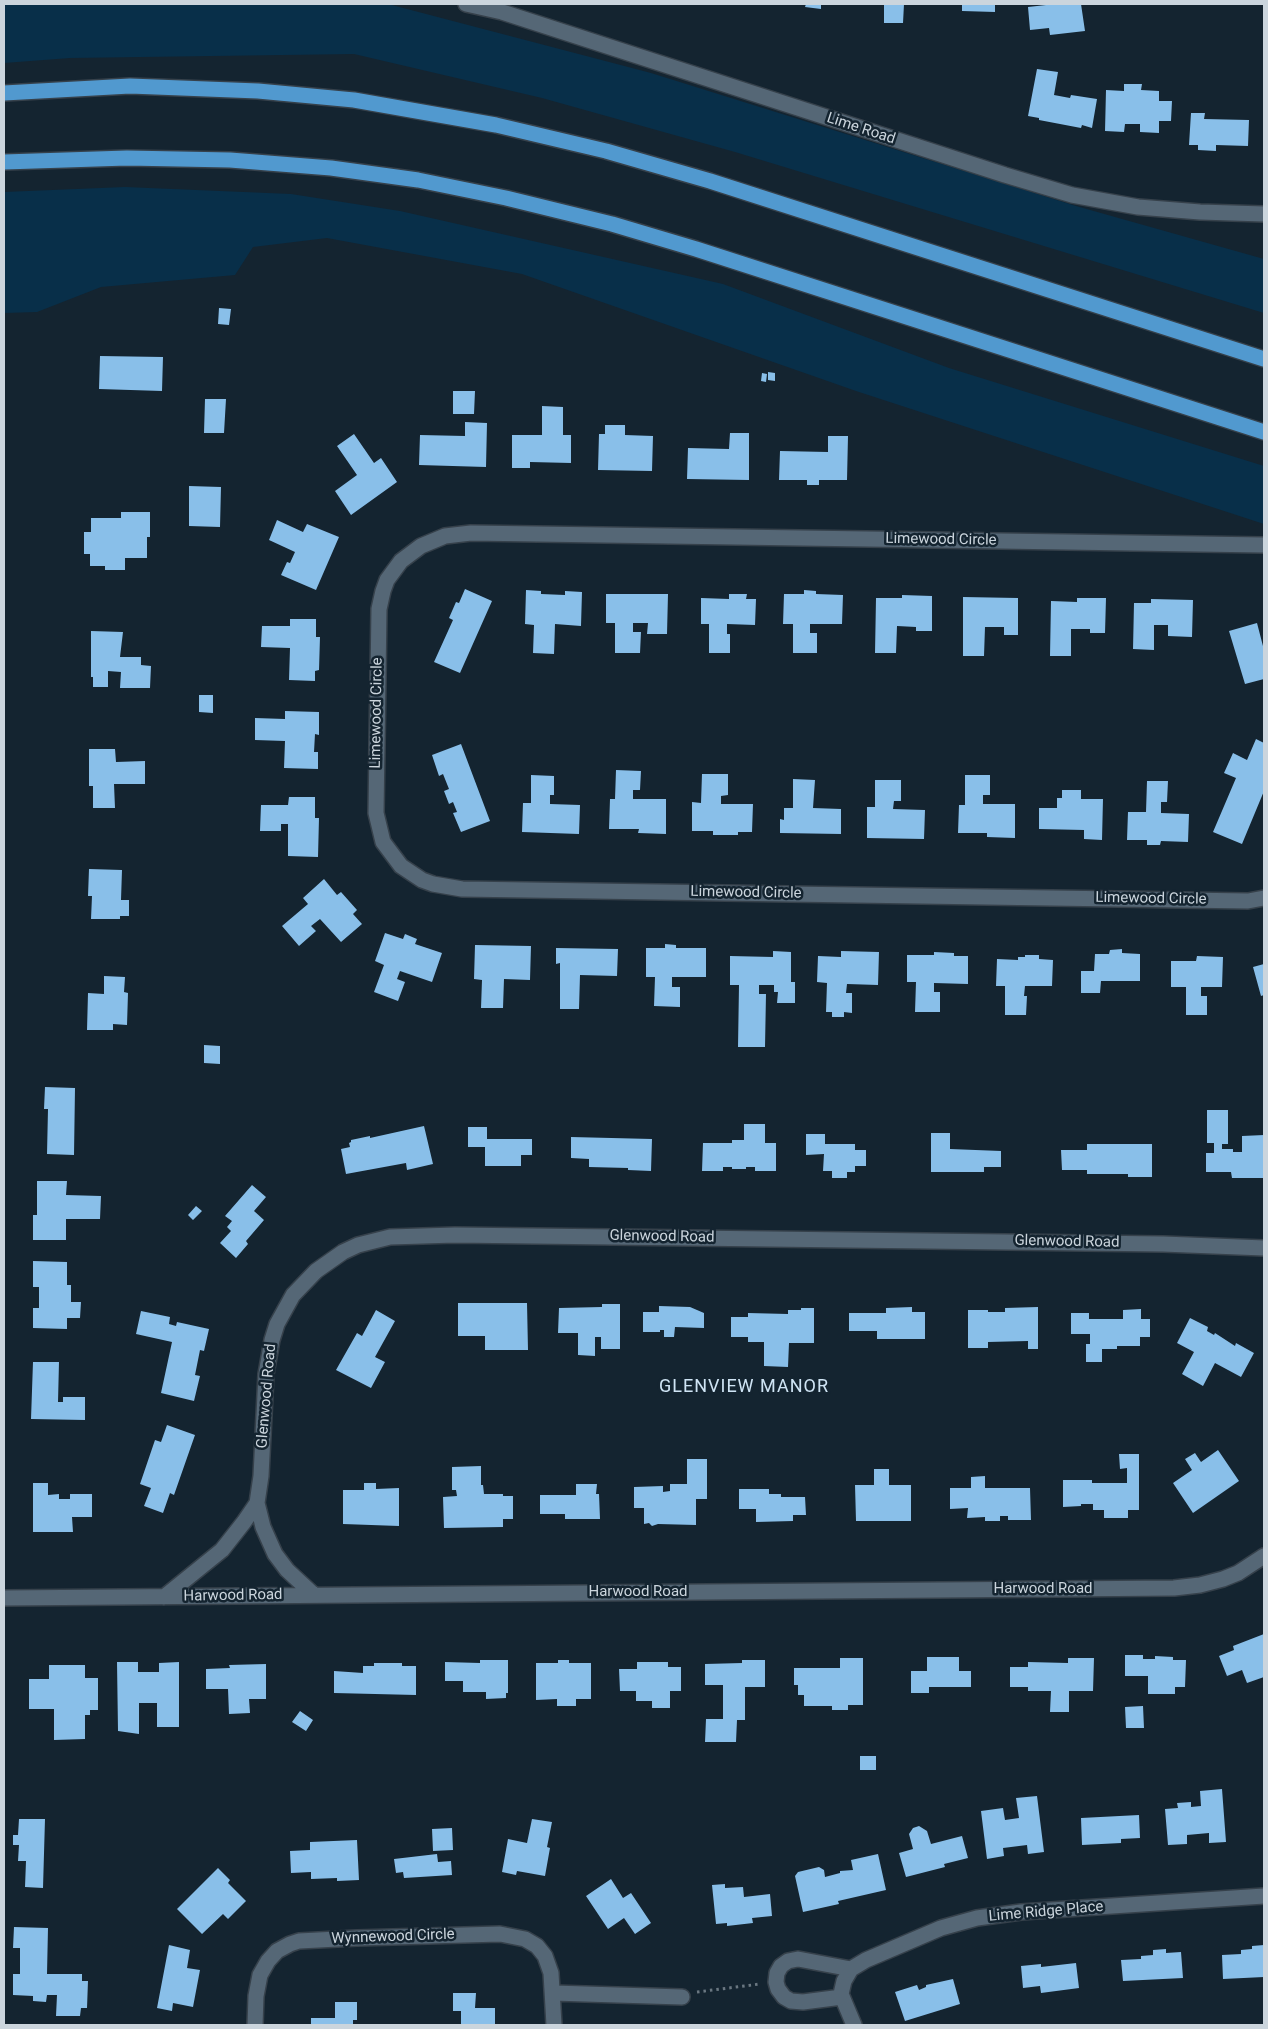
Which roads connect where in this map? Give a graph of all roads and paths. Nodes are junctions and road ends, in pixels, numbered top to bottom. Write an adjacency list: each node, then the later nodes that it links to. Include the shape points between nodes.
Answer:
1 (466, 4): 2 (street, Lime Road)
2 (504, 8): 5 (street, Lime Road, via 1072,195 1138,207)
3 (4, 93): 6 (highway, via 130,86 258,90 354,100 496,125 606,151 710,182)
4 (4, 162): 7 (highway, via 128,158 230,160 331,168 418,180 506,198 696,249)
5 (1264, 214)
6 (1264, 359)
7 (1264, 432)
8 (1264, 545): 9 (street, Limewood Circle, via 471,533 445,536 421,546 406,557 394,570 383,591 379,609 376,813 383,842 401,866 422,880 454,888)
9 (1264, 898)
10 (1264, 1248): 11 (street, Glenwood Road, via 608,1236 455,1235 374,1240 343,1252 316,1271 293,1295 277,1324 266,1374)
11 (257, 1502): 13 (street, Glenwood Road, via 262,1526 275,1554); 14 (street, Glenwood Road, via 222,1550)
12 (1264, 1556): 13 (street, Harwood Road, via 1223,1579 1174,1588)
13 (314, 1595): 14 (street, Harwood Road)
14 (164, 1597): 15 (street, Harwood Road)
15 (4, 1598)
16 (1264, 1896): 17 (street, Lime Ridge Place, via 1021,1912 977,1918 915,1938 866,1960)
17 (847, 1975): 18 (street, via 798,1959 781,1966); 21 (street, via 841,1989)
18 (776, 1982): 20 (path); 21 (street, via 784,1997 791,2001)
19 (553, 1993): 20 (street); 22 (street, Wynnewood Circle, via 549,1963 537,1946 525,1939 500,1934 299,1941 277,1952 260,1975); 23 (street, Wynnewood Circle)
20 (682, 1996)
21 (842, 1997): 24 (street)
22 (255, 2025)
23 (554, 2025)
24 (854, 2025)

